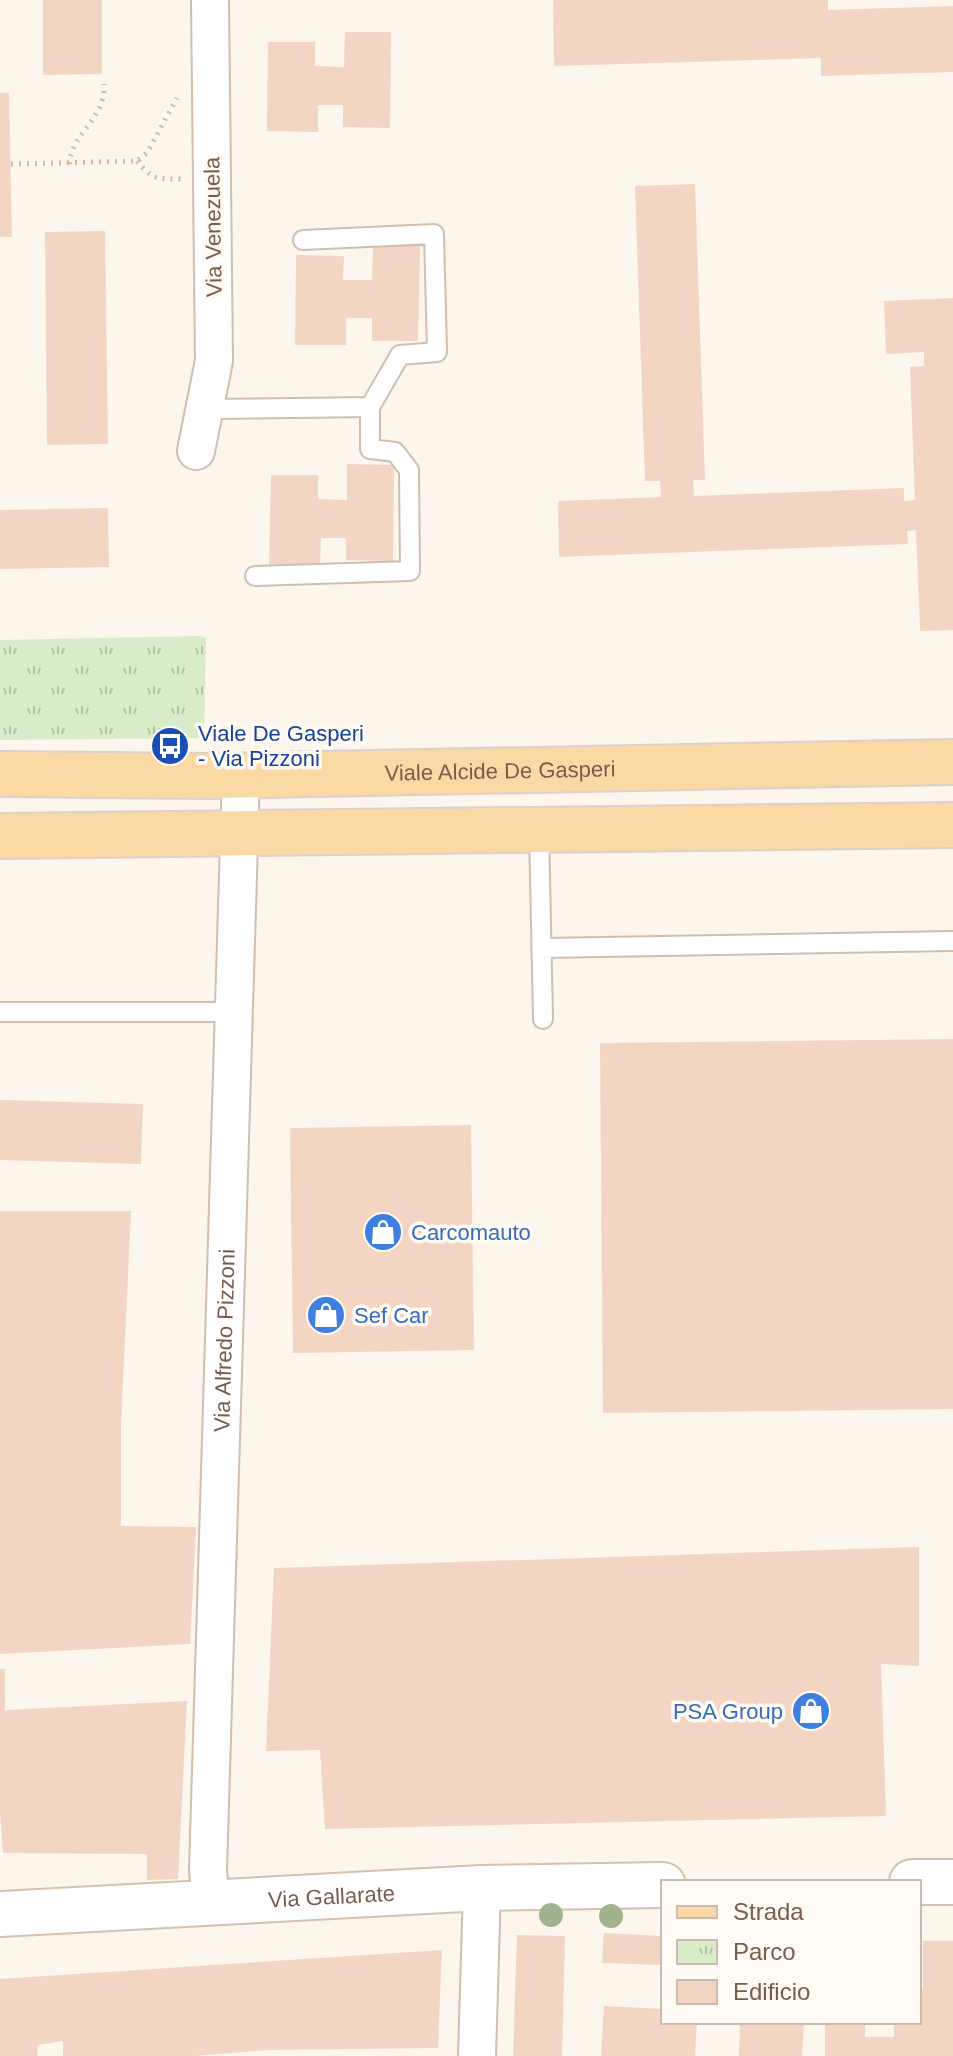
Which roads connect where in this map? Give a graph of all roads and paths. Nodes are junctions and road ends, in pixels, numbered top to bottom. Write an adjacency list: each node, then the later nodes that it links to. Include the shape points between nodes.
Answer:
1 (210, 0): 10 (street, Via Venezuela, via 214,361)
2 (104, 84): 6 (path, via 100,109 71,152)
3 (184, 90): 4 (path)
4 (137, 161): 6 (path); 7 (path, via 156,179)
5 (11, 164): 6 (path)
6 (69, 164)
7 (193, 179)
8 (303, 240): 9 (lane, via 434,234 437,352 400,355)
9 (370, 407): 10 (lane); 12 (lane, via 370,449 395,452 409,470 410,571)
10 (207, 409): 11 (street, Via Venezuela)
11 (196, 451)
12 (255, 576)
13 (953, 762): 15 (main road, Viale Alcide De Gasperi)
14 (0, 774): 15 (main road, Viale Alcide De Gasperi)
15 (241, 775): 18 (street, Via Alfredo Pizzoni)
16 (953, 825): 17 (main road)
17 (539, 830): 18 (main road); 21 (lane)
18 (240, 834): 19 (main road); 23 (street, Via Alfredo Pizzoni)
19 (0, 836)
20 (953, 941): 21 (lane)
21 (543, 948): 24 (lane)
22 (0, 1012): 23 (lane)
23 (235, 1012): 29 (street, Via Alfredo Pizzoni)
24 (543, 1019)
25 (921, 1882): 26 (street)
26 (953, 1882)
27 (661, 1885): 28 (street, Via Gallarate)
28 (482, 1888): 29 (street, Via Gallarate); 31 (street)
29 (211, 1904): 30 (street, Via Gallarate)
30 (0, 1914)
31 (477, 2056)

